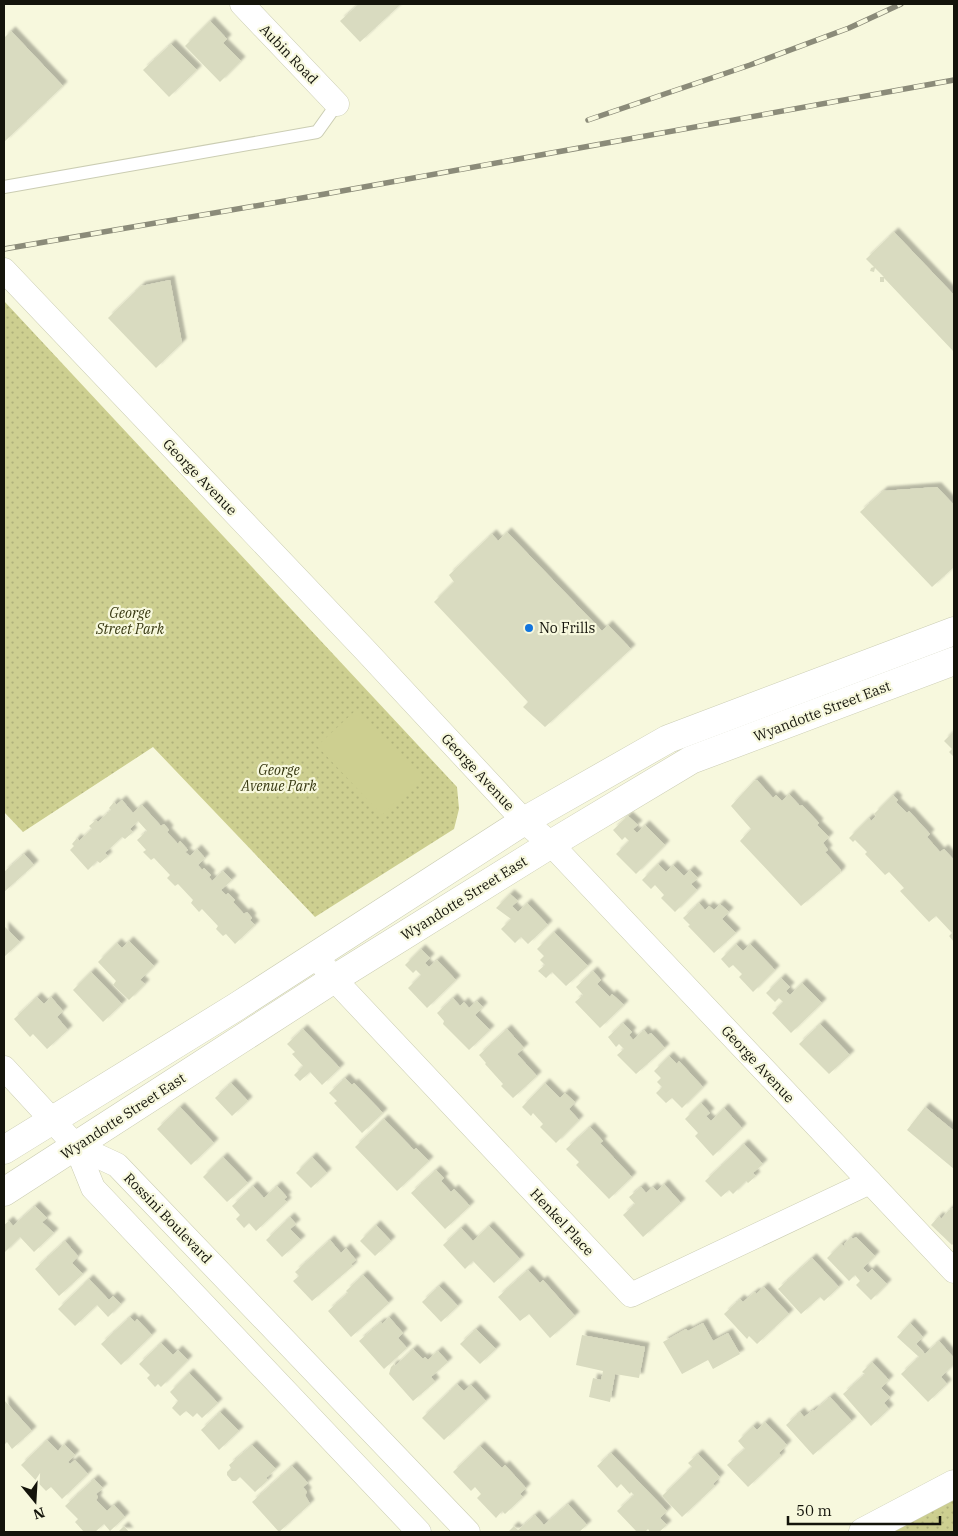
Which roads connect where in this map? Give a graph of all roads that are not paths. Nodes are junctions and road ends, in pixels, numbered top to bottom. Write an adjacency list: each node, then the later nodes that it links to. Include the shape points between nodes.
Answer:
1 (242, 4): 2 (street, Aubin Road)
2 (337, 104): 3 (lane, via 317,132)
3 (4, 187)
4 (4, 270): 7 (street, George Avenue)
5 (954, 631): 7 (main road, Wyandotte Street East, via 668,738)
6 (954, 661): 8 (main road, Wyandotte Street East, via 690,760)
7 (524, 820): 8 (street, George Avenue); 9 (main road, Wyandotte Street East)
8 (552, 844): 10 (main road, Wyandotte Street East); 15 (street, George Avenue)
9 (315, 955): 10 (street, Henkel Place); 12 (main road, Wyandotte Street East)
10 (334, 979): 13 (main road, Wyandotte Street East); 15 (street, Henkel Place, via 631,1295)
11 (4, 1068): 12 (street, Rossini Boulevard)
12 (52, 1120): 13 (street, Rossini Boulevard); 14 (main road, Wyandotte Street East)
13 (76, 1146): 16 (main road, Wyandotte Street East); 18 (street, Rossini Boulevard, via 117,1165); 19 (street, Rossini Boulevard, via 93,1188)
14 (4, 1150)
15 (870, 1182): 17 (street, George Avenue)
16 (4, 1192)
17 (954, 1271)
18 (250, 1304): 19 (street); 20 (street, Rossini Boulevard)
19 (224, 1327): 21 (street, Rossini Boulevard)
20 (386, 1446): 21 (street); 24 (street, Rossini Boulevard)
21 (360, 1470): 23 (street, Rossini Boulevard)
22 (954, 1484): 25 (main road)
23 (419, 1532)
24 (468, 1532)
25 (863, 1532)

